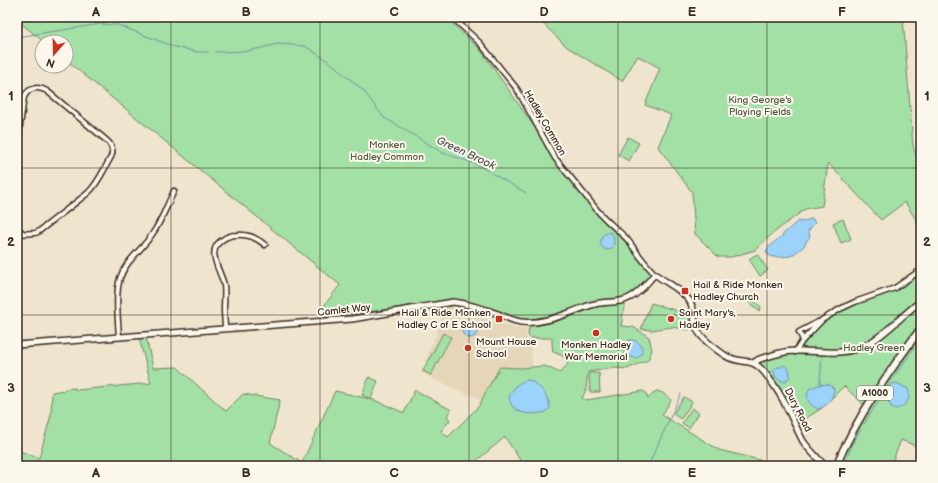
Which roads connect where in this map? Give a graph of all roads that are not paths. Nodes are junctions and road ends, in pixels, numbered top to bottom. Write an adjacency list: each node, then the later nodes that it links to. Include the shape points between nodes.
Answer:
1 (452, 17): 9 (street, Hadley Common, via 480,43 517,89 560,164 603,217 620,232)
2 (17, 147): 5 (street, via 24,97 28,91 40,88 85,121 109,142 112,149 111,157 88,193 38,232)
3 (174, 191): 14 (street, via 154,232 121,276 118,292)
4 (17, 228): 5 (street)
5 (24, 233): 6 (street)
6 (17, 234)
7 (265, 245): 12 (street, via 256,238 243,235 226,238 217,244 214,255 224,284)
8 (921, 270): 11 (street, via 895,288 855,302)
9 (655, 274): 12 (street, Camlet Way, via 640,291 627,299 586,306 550,319 536,321 520,322 488,310 453,302 352,319); 18 (street, via 676,287 690,301 701,335 730,358)
10 (921, 301): 17 (street, via 890,329 868,344 842,352)
11 (822, 320): 15 (street); 15 (street, via 799,332)
12 (226, 328): 14 (street, Camlet Way)
13 (921, 328): 20 (main road, A1000, via 857,423)
14 (119, 337): 16 (street, Camlet Way)
15 (803, 340): 17 (street)
16 (17, 345)
17 (795, 352): 18 (street, via 774,355)
18 (754, 363): 19 (street, Dury Road, via 763,370 778,391 808,448)
19 (825, 466)
20 (836, 466)

